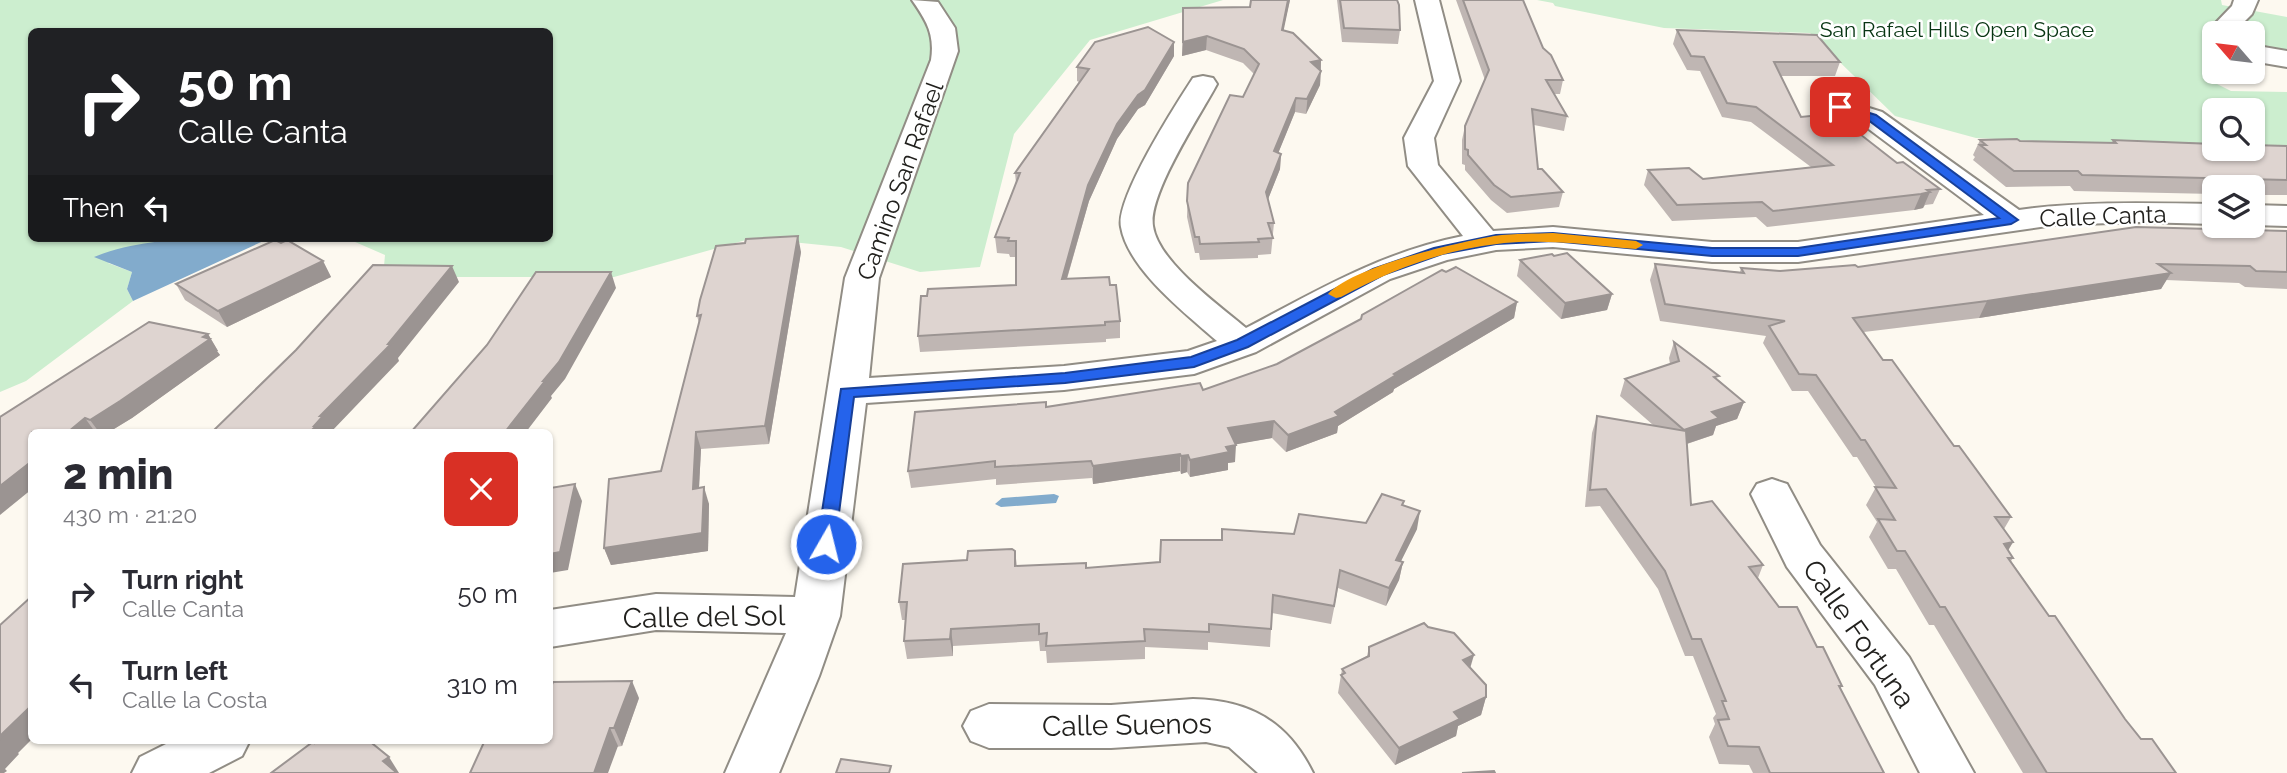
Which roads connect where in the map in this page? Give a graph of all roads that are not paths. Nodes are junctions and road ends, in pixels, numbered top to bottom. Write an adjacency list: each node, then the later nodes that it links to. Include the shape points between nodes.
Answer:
1 (924, 0): 15 (street, Camino San Rafael, via 945,34 944,60 862,278)
2 (1427, 0): 13 (street, via 1447,81 1419,138 1423,166)
3 (2246, 0): 4 (street)
4 (2231, 21)
5 (2265, 55): 6 (street)
6 (2287, 59)
7 (1203, 84): 14 (street, via 1143,194 1136,224 1146,250 1176,285)
8 (1840, 107): 12 (street, via 1872,118)
9 (2202, 214): 12 (street, Calle Canta, via 2127,212)
10 (2265, 215): 11 (street)
11 (2287, 216)
12 (2011, 220): 13 (street, Calle Canta, via 1798,252 1712,252 1553,237)
13 (1485, 242): 14 (street, Calle Canta, via 1439,251 1378,272)
14 (1243, 344): 15 (street, Calle Canta, via 1194,362 1116,372)
15 (847, 392): 17 (street, Camino San Rafael)
16 (1772, 494): 24 (street, Calle Fortuna, via 1803,555 1892,671)
17 (816, 616): 18 (street, Calle del Sol, via 656,612); 22 (street, Camino San Rafael)
18 (553, 628)
19 (989, 726): 23 (street, Calle Suenos, via 1231,724 1264,745)
20 (216, 744): 21 (street)
21 (159, 773)
22 (752, 773)
23 (1286, 773)
24 (1947, 773)

